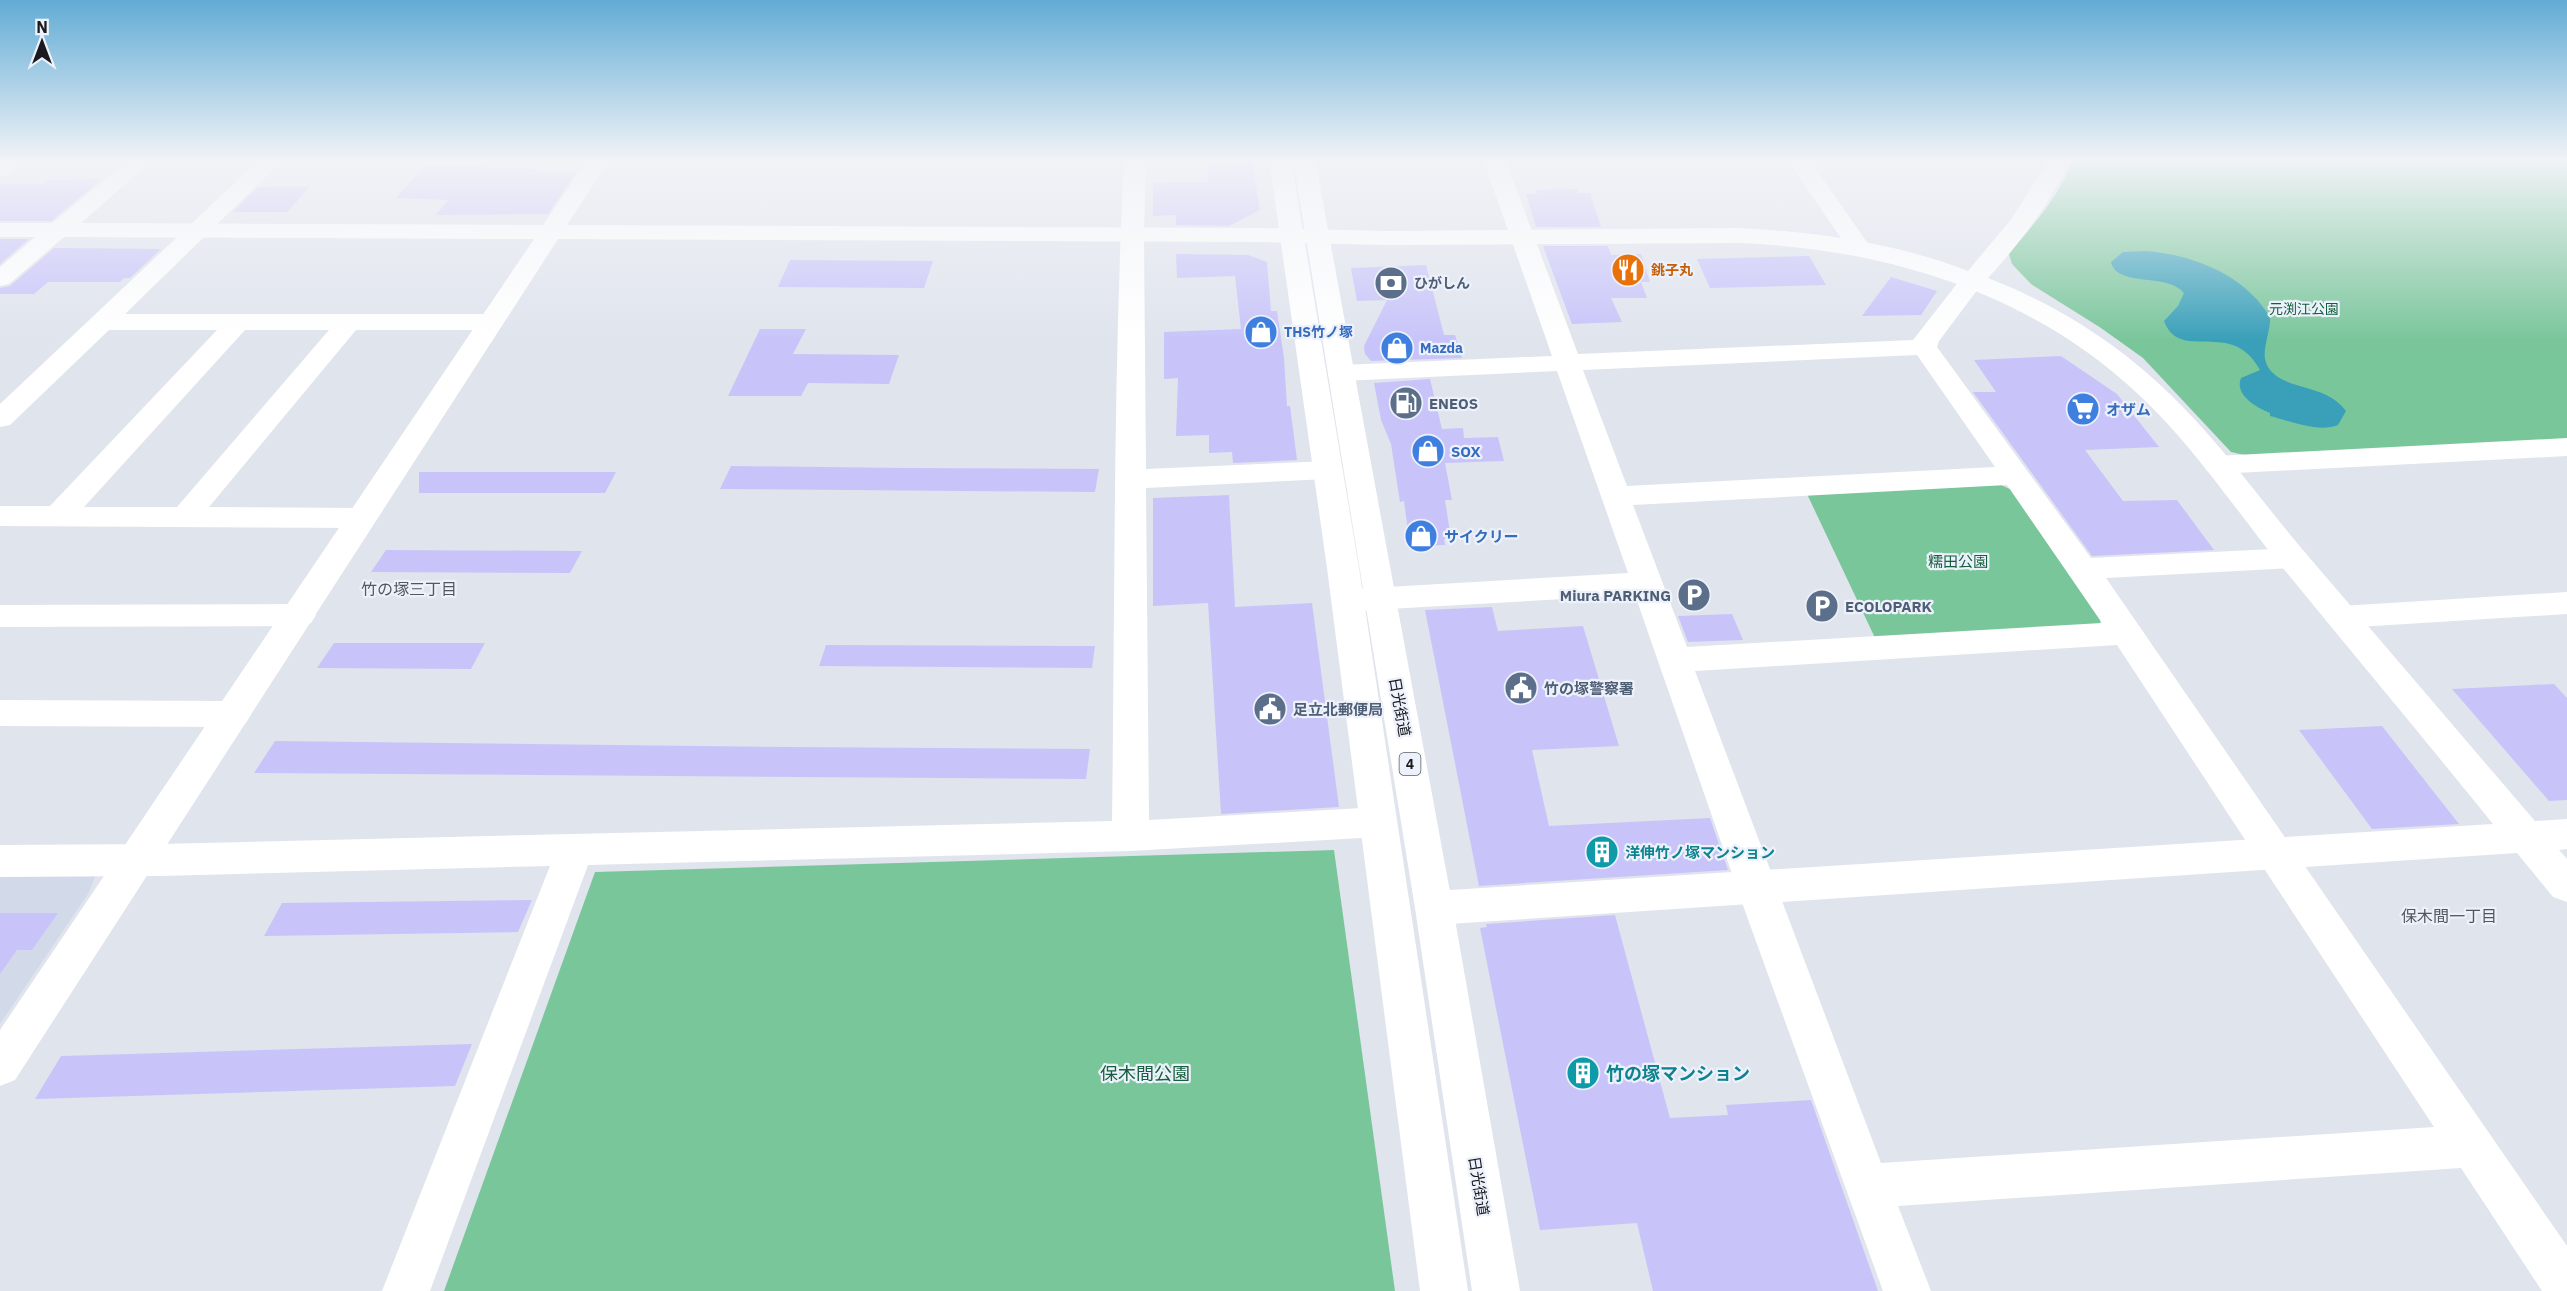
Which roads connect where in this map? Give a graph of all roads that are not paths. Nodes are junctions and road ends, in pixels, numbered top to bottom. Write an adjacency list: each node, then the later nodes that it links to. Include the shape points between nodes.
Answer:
1 (71, 219): 11 (main road)
2 (209, 219): 12 (main road)
3 (560, 219): 13 (main road)
4 (1133, 219): 14 (main road)
5 (1299, 219): 15 (main road, 日光街道 / 4)
6 (1304, 219): 15 (main road, 日光街道 / 4)
7 (1515, 219): 16 (main road)
8 (1839, 219): 17 (main road)
9 (2022, 219): 19 (main road)
10 (0, 230): 11 (main road)
11 (58, 230): 12 (main road); 18 (main road)
12 (197, 231): 13 (main road); 20 (main road)
13 (551, 233): 14 (main road); 23 (main road)
14 (1132, 235): 15 (main road); 32 (main road)
15 (1304, 237): 16 (main road); 26 (main road, 日光街道 / 4); 30 (main road, 日光街道 / 4)
16 (1521, 237): 17 (main road, via 1749,235); 25 (main road)
17 (1859, 248): 19 (main road)
18 (0, 279)
19 (1972, 281): 24 (main road); 29 (main road, via 2039,311 2105,352 2148,388)
20 (103, 322): 21 (main road); 27 (main road)
21 (238, 322): 22 (main road); 35 (main road)
22 (349, 322): 23 (main road); 36 (main road)
23 (490, 322): 37 (main road)
24 (1924, 347): 25 (main road); 31 (main road)
25 (1569, 364): 26 (main road); 33 (main road)
26 (1341, 373): 41 (main road, 日光街道 / 4)
27 (0, 419)
28 (2567, 447): 29 (main road)
29 (2217, 465): 38 (main road)
30 (1328, 470): 32 (main road); 41 (main road, 日光街道 / 4)
31 (2015, 475): 33 (main road); 39 (main road)
32 (1131, 479): 52 (main road)
33 (1617, 496): 40 (main road)
34 (0, 516): 35 (main road)
35 (57, 517): 36 (main road)
36 (185, 517): 37 (main road)
37 (362, 518): 44 (main road)
38 (2292, 558): 39 (main road); 45 (main road)
39 (2083, 569): 46 (main road)
40 (1648, 583): 41 (main road); 47 (main road)
41 (1364, 600): 50 (main road, 日光街道 / 4); 60 (main road, 日光街道 / 4)
42 (2567, 603): 45 (main road)
43 (0, 615): 44 (main road)
44 (300, 615): 49 (main road)
45 (2342, 617): 53 (main road)
46 (2126, 633): 47 (main road); 55 (main road)
47 (1677, 660): 59 (main road)
48 (0, 713): 49 (main road)
49 (234, 714): 56 (main road)
50 (1379, 822): 52 (main road); 66 (main road, 日光街道 / 4)
51 (2567, 834): 53 (main road)
52 (1130, 836): 54 (main road)
53 (2526, 837): 55 (main road); 58 (main road)
54 (575, 850): 56 (main road); 65 (main road)
55 (2276, 855): 59 (main road); 62 (main road)
56 (138, 860): 57 (main road); 61 (main road)
57 (0, 861)
58 (2567, 886)
59 (1758, 887): 60 (main road); 63 (main road)
60 (1434, 908): 67 (main road, 日光街道 / 4)
61 (0, 1066)
62 (2472, 1146): 63 (main road); 64 (main road)
63 (1868, 1185): 68 (main road)
64 (2567, 1287)
65 (406, 1291)
66 (1444, 1291)
67 (1496, 1291)
68 (1907, 1291)

